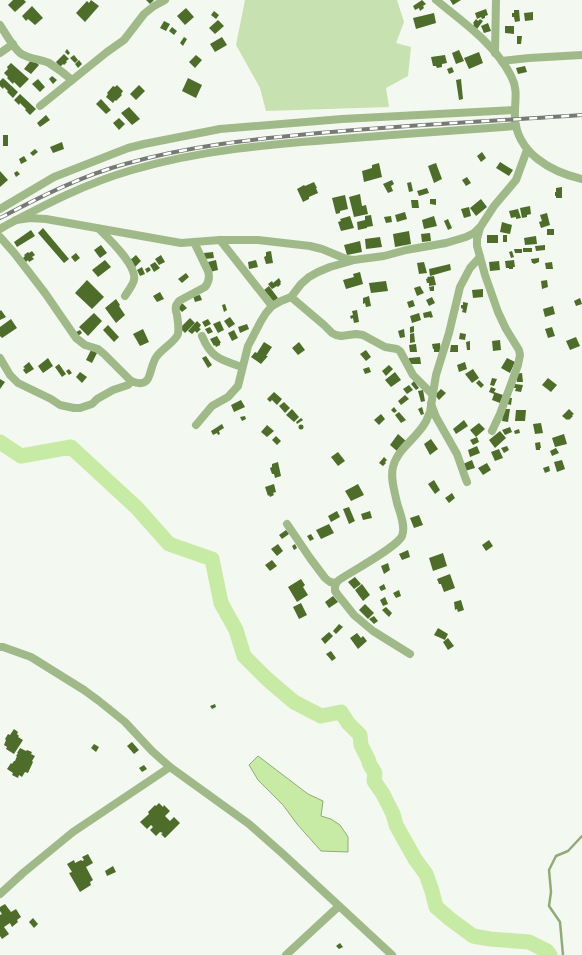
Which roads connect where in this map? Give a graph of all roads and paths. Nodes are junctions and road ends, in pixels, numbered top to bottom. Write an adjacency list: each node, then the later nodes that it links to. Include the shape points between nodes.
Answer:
1 (165, 0): 10 (street, via 144,14 124,40)
2 (436, 0): 6 (street)
3 (496, 0): 6 (street)
4 (0, 25): 5 (street)
5 (13, 44): 7 (street); 10 (street, via 20,53 49,64)
6 (496, 52): 9 (street)
7 (0, 53)
8 (582, 55): 9 (street)
9 (502, 61): 12 (street, via 515,83)
10 (72, 80): 11 (street)
11 (40, 106)
12 (515, 110): 13 (street); 16 (street, via 342,119 208,131 128,148 54,177)
13 (516, 126): 14 (street); 17 (street, via 260,145 206,153 160,162 106,178)
14 (527, 150): 15 (street, via 555,170); 18 (street, via 516,180)
15 (582, 179)
16 (0, 209)
17 (16, 220): 19 (street); 20 (street, via 46,219)
18 (481, 226): 24 (street, via 477,239); 25 (street, via 474,233 456,241)
19 (2, 228)
20 (98, 228): 23 (street, via 181,243); 26 (street, via 125,256 132,268 134,279)
21 (0, 237): 32 (street, via 45,293 76,338 98,349)
22 (220, 240): 23 (street); 25 (street, via 258,240 310,246); 28 (street)
23 (194, 242): 32 (street, via 208,271 207,284 177,304 175,309 178,336 155,358 146,382 141,384)
24 (480, 257): 33 (street, via 470,268 460,287); 36 (street, via 498,312 520,355)
25 (354, 260): 27 (street, via 309,277)
26 (125, 296)
27 (291, 297): 28 (street); 33 (street, via 336,335 363,335 385,347 400,351 413,375)
28 (272, 306): 31 (street, via 248,346)
29 (202, 336): 31 (street, via 213,354)
30 (0, 358): 32 (street, via 18,383 60,405 74,408 92,404)
31 (242, 367): 35 (street, via 238,386 228,397 212,406)
32 (131, 381)
33 (432, 394): 34 (street)
34 (431, 404): 37 (street, via 457,454); 39 (street, via 425,423 399,454 392,468 402,537)
35 (196, 425)
36 (492, 431)
37 (467, 482)
38 (286, 524): 39 (street, via 325,578)
39 (336, 583): 41 (street, via 335,591 354,615 373,632)
40 (0, 647): 42 (street, via 31,657 84,690 125,722)
41 (410, 654)
42 (170, 767): 43 (street, via 73,832); 44 (street, via 249,824)
43 (0, 894)
44 (339, 906): 45 (street); 46 (street)
45 (286, 955)
46 (392, 955)

